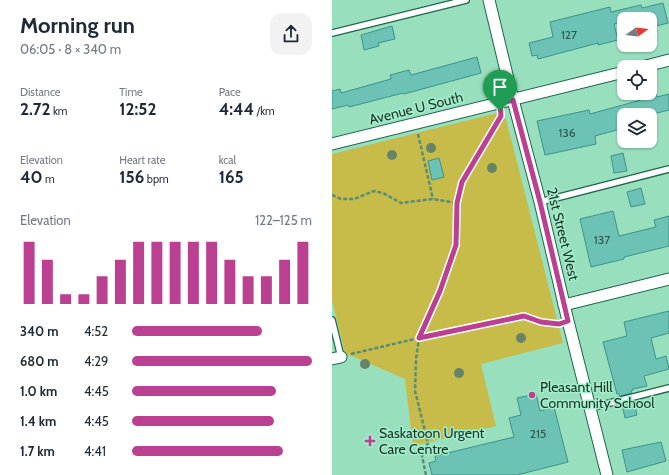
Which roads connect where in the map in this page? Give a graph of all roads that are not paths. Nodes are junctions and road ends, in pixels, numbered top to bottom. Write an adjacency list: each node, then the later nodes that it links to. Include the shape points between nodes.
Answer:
1 (466, 0): 3 (lane)
2 (489, 0): 7 (street, 21st Street West)
3 (332, 32)
4 (669, 60): 5 (street)
5 (657, 63)
6 (617, 74): 7 (street, Avenue U South)
7 (513, 100): 8 (street, Avenue U South); 10 (street, 21st Street West)
8 (332, 144)
9 (669, 169): 10 (lane)
10 (540, 202): 12 (street, 21st Street West)
11 (669, 279): 12 (street)
12 (564, 305): 16 (street, 21st Street West)
13 (332, 320): 14 (lane)
14 (336, 358)
15 (669, 388): 16 (lane)
16 (590, 408): 17 (street, 21st Street West)
17 (607, 475)

